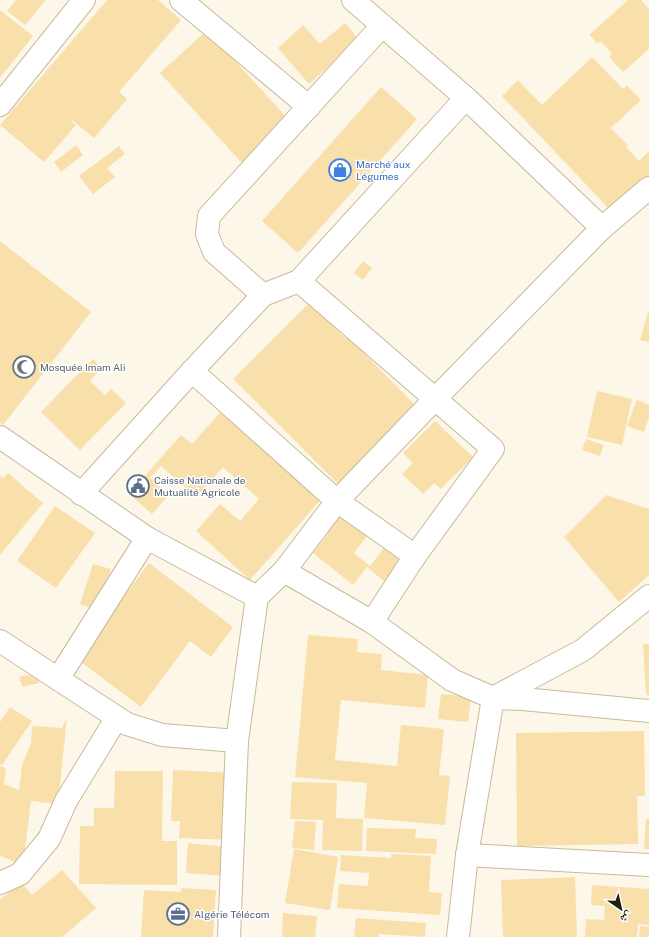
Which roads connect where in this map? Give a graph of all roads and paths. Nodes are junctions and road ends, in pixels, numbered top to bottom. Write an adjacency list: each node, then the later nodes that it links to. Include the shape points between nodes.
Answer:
1 (84, 0): 6 (street)
2 (181, 0): 7 (street)
3 (353, 0): 4 (street)
4 (381, 27): 5 (street); 7 (street)
5 (466, 98): 9 (street); 10 (street)
6 (0, 105)
7 (309, 107): 11 (street, via 210,216 207,234 214,252)
8 (649, 188): 9 (street)
9 (602, 228): 13 (street)
10 (299, 281): 11 (street); 13 (street)
11 (263, 295): 12 (street)
12 (192, 370): 15 (street); 16 (street)
13 (434, 400): 16 (street); 18 (street, via 493,450)
14 (0, 437): 15 (street)
15 (81, 494): 17 (street)
16 (337, 501): 18 (street); 19 (street)
17 (147, 538): 21 (street); 24 (street)
18 (415, 556): 22 (street)
19 (284, 571): 21 (street); 22 (street)
20 (649, 596): 25 (street, via 583,650)
21 (257, 597): 28 (street)
22 (372, 622): 25 (street, via 452,680)
23 (0, 641): 24 (street)
24 (58, 679): 27 (street)
25 (493, 698): 26 (street); 29 (street)
26 (649, 711)
27 (116, 719): 28 (street, via 162,735); 31 (street, via 66,801 49,839 20,874)
28 (237, 741): 32 (street)
29 (467, 855): 30 (street); 33 (street)
30 (649, 865)
31 (1, 882)
32 (229, 937)
33 (458, 937)

